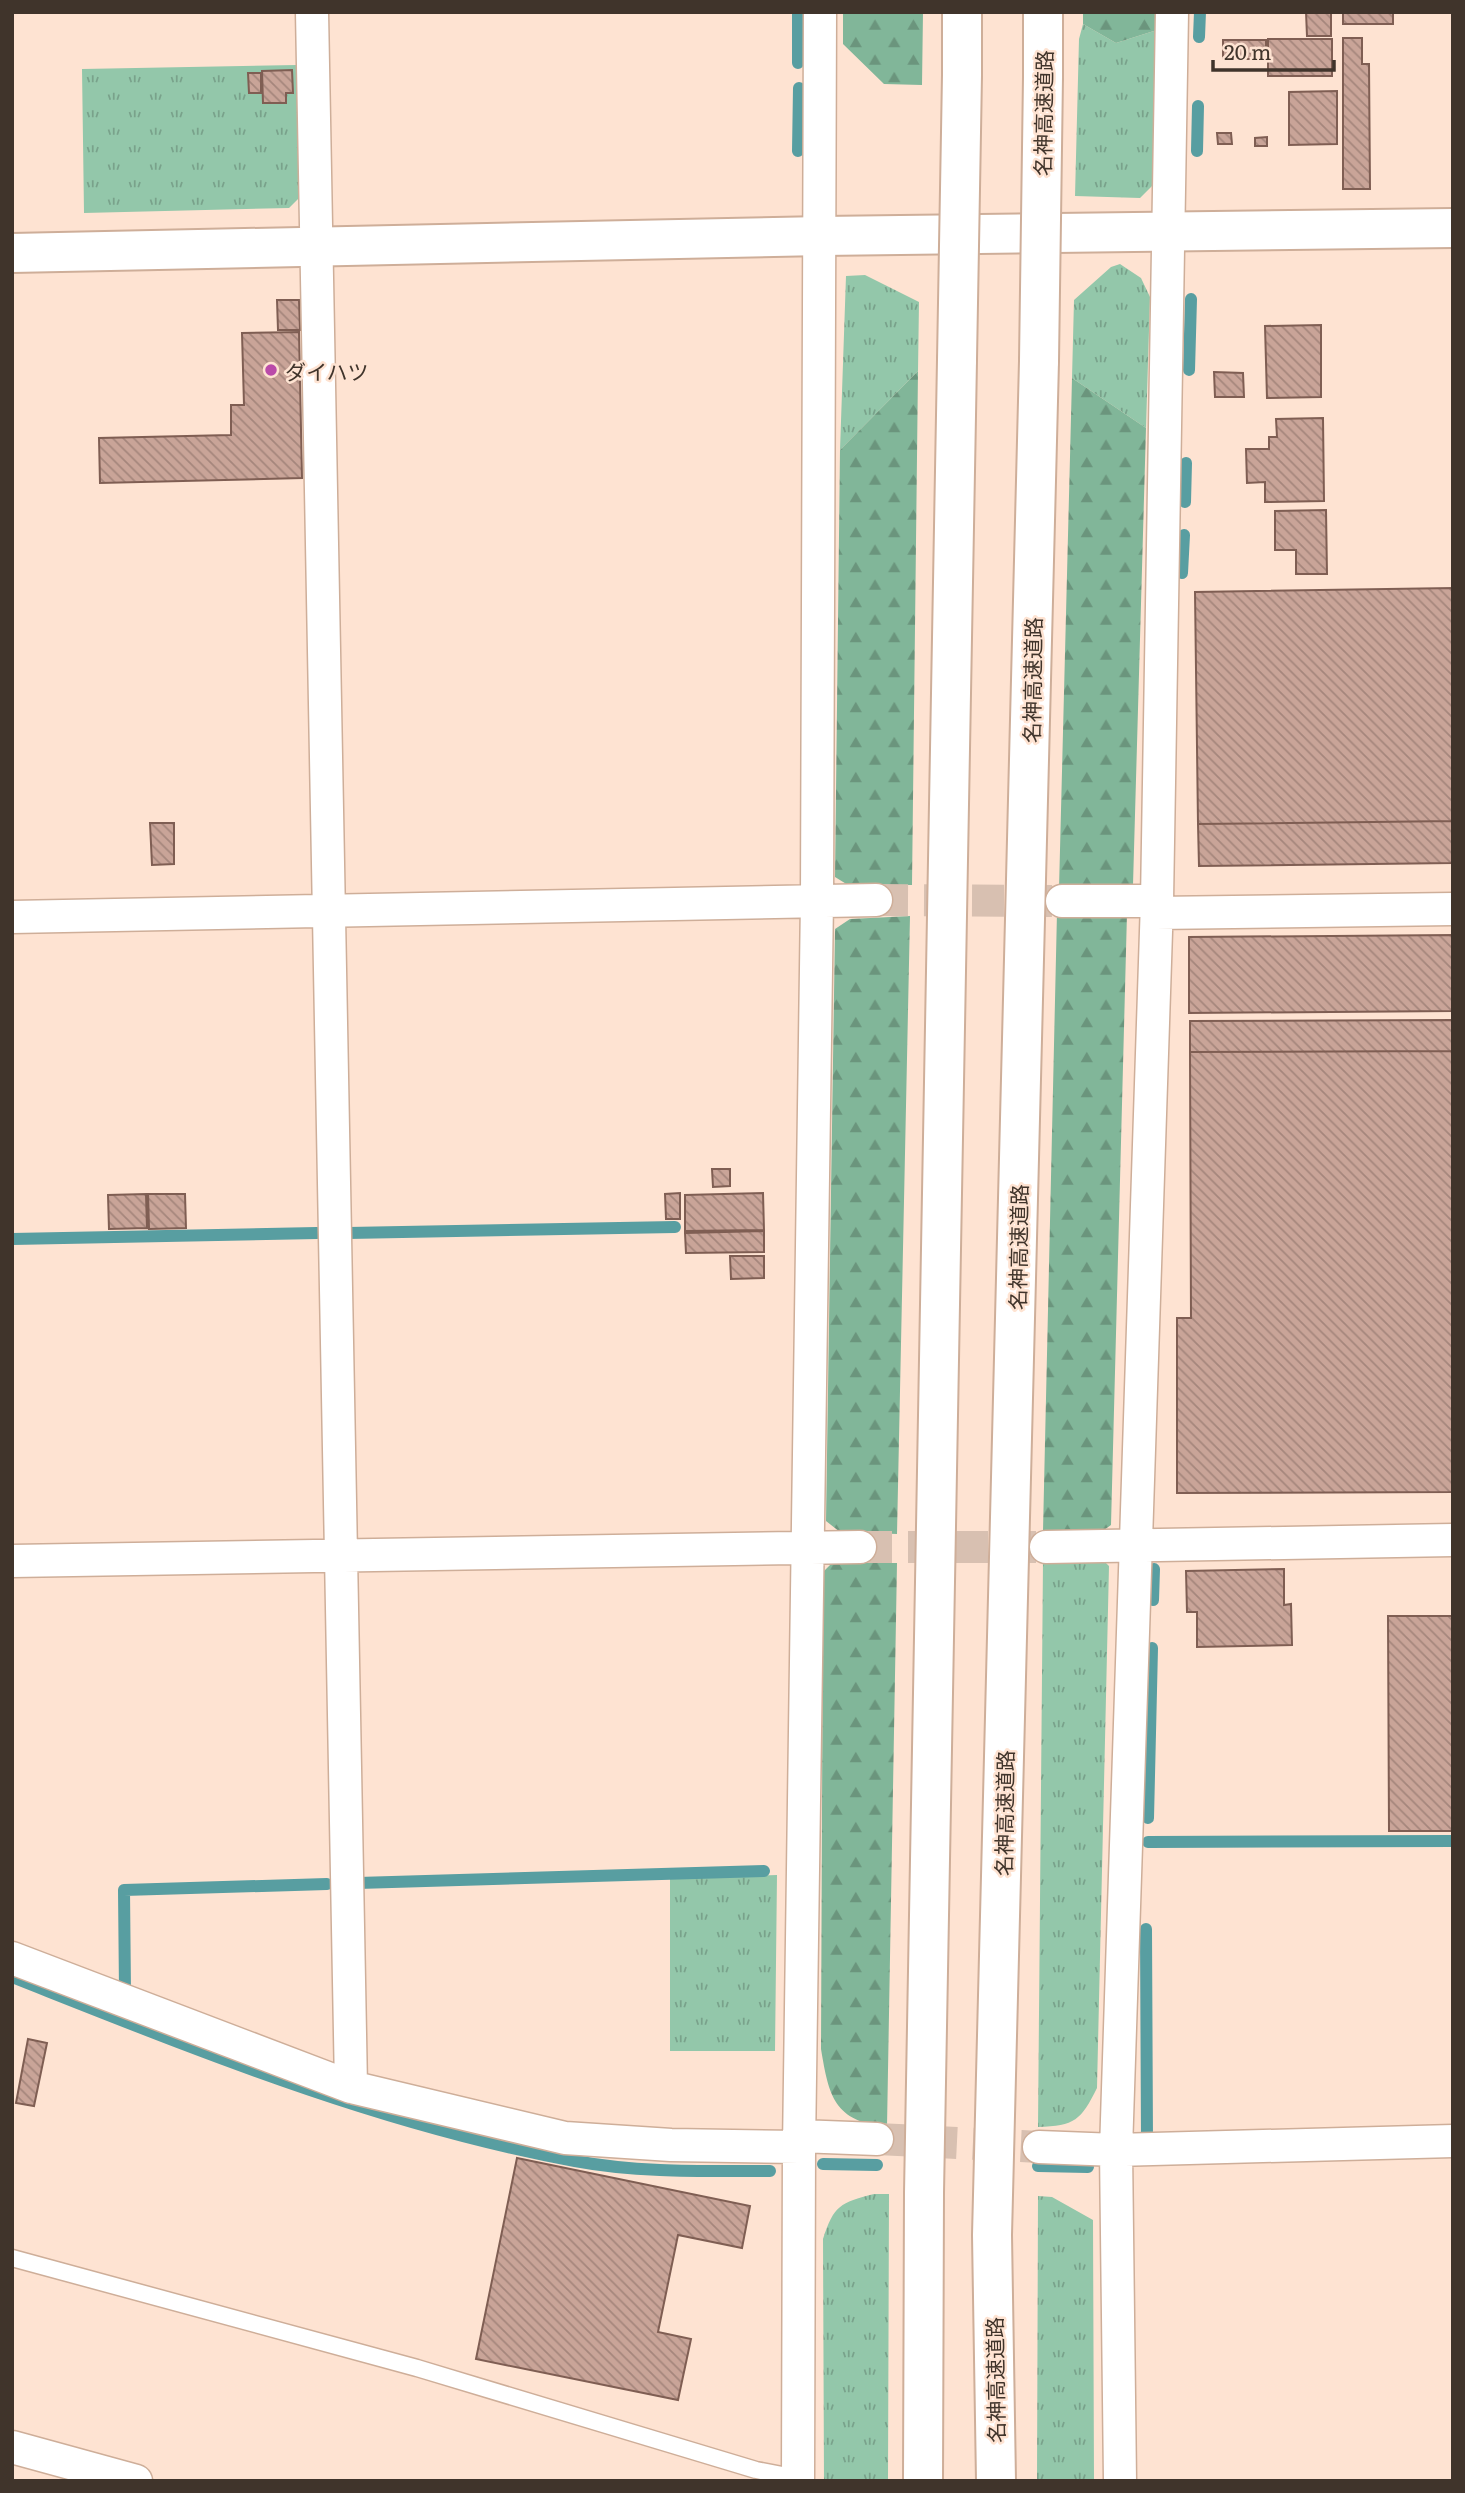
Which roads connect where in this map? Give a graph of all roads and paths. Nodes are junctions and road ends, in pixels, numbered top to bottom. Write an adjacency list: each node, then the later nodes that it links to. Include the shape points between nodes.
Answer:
1 (312, 12): 9 (street)
2 (820, 12): 8 (street)
3 (962, 12): 36 (main road, bridge, via 924,2179)
4 (1043, 12): 37 (main road, 名神高速道路, bridge, via 1039,361 992,2235)
5 (1172, 12): 7 (street)
6 (1453, 228): 7 (main road)
7 (1168, 231): 8 (main road); 14 (street)
8 (822, 236): 9 (main road); 11 (street)
9 (318, 247): 10 (main road); 16 (street)
10 (12, 254)
11 (817, 900): 12 (street); 16 (street); 22 (street)
12 (876, 900)
13 (1062, 901): 14 (street)
14 (1157, 907): 15 (street); 21 (street)
15 (1453, 909)
16 (330, 910): 17 (street); 23 (street)
17 (12, 917)
18 (1453, 1540): 21 (street)
19 (1046, 1546): 21 (street)
20 (860, 1547): 22 (street)
21 (1136, 1547): 31 (street)
22 (807, 1548): 23 (street); 28 (street)
23 (342, 1556): 24 (street); 26 (street)
24 (12, 1561)
25 (12, 1958): 26 (street)
26 (351, 2087): 28 (street, via 565,2138 671,2145)
27 (877, 2139): 28 (street)
28 (799, 2141): 34 (street)
29 (1453, 2141): 31 (street)
30 (1040, 2147): 31 (street)
31 (1116, 2150): 38 (street)
32 (12, 2258): 34 (lane, via 417,2368)
33 (12, 2447): 35 (street)
34 (798, 2479)
35 (136, 2481)
36 (923, 2481)
37 (996, 2481)
38 (1120, 2481)

